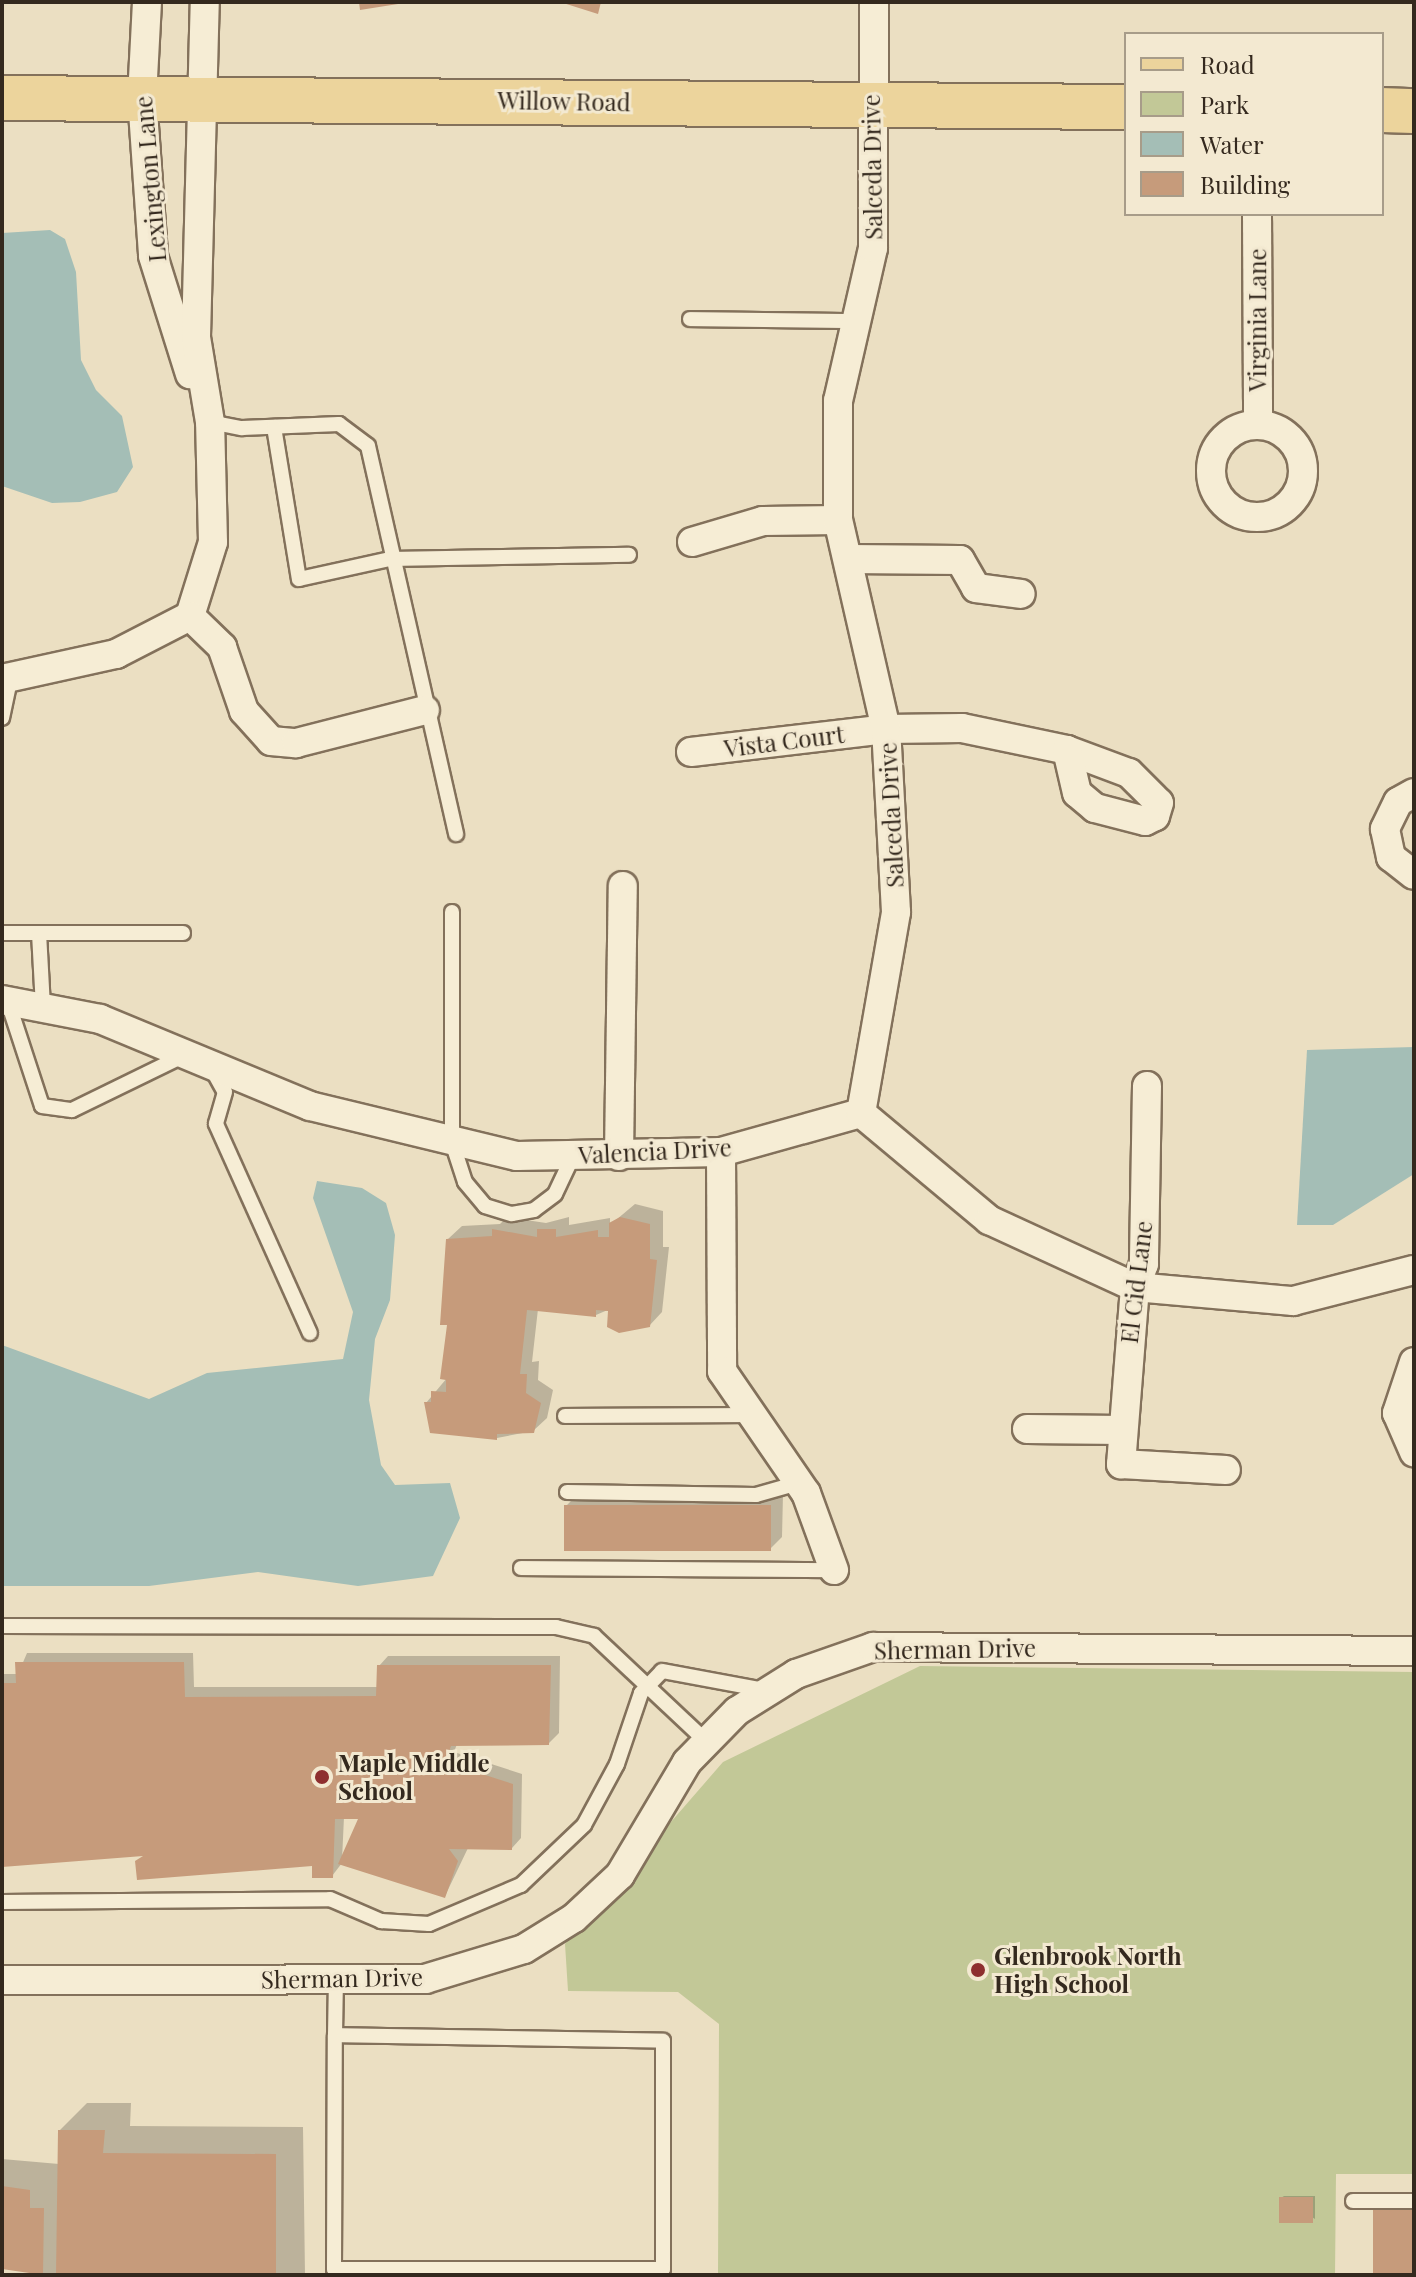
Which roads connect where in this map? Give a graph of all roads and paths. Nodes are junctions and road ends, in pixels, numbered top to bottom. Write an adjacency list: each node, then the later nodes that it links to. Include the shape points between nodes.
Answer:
1 (147, 2): 4 (street, Lexington Lane)
2 (205, 2): 6 (street, Lexington Lane)
3 (874, 2): 7 (street, Salceda Drive)
4 (142, 97): 5 (main road, Willow Road); 6 (main road, Willow Road); 13 (street, Lexington Lane)
5 (2, 98)
6 (207, 98): 7 (main road, Willow Road); 12 (street, Lexington Lane)
7 (870, 105): 8 (main road, Willow Road); 15 (street, Salceda Drive, via 873,248)
8 (1124, 107)
9 (1384, 110): 10 (main road)
10 (1414, 111)
11 (1257, 216): 18 (street, Virginia Lane)
12 (197, 273): 13 (street); 16 (street, Lexington Lane, via 196,337)
13 (159, 276): 16 (street, Lexington Lane, via 184,367)
14 (690, 319): 15 (lane)
15 (858, 321): 20 (street, Salceda Drive, via 838,401)
16 (206, 392): 17 (street, Lexington Lane)
17 (210, 422): 19 (lane); 26 (street, Lexington Lane, via 213,542)
18 (1258, 425)
19 (274, 427): 23 (lane, via 339,424 360,436 368,446); 23 (lane, via 299,579)
20 (838, 520): 21 (street, via 763,521); 24 (street, Salceda Drive)
21 (692, 542)
22 (629, 555): 23 (lane)
23 (390, 559): 28 (lane)
24 (849, 559): 25 (street, via 960,560 976,588); 30 (street, Salceda Drive)
25 (1021, 594)
26 (190, 616): 27 (street, via 116,654); 28 (street, via 222,647 244,711 271,741 296,743)
27 (6, 680): 29 (lane)
28 (425, 710): 34 (lane)
29 (2, 718)
30 (886, 729): 31 (street, Vista Court, via 962,728); 32 (street, Vista Court); 45 (street, Salceda Drive, via 896,912)
31 (1067, 750)
32 (691, 752)
33 (1414, 793): 35 (street, via 1398,802 1385,829 1391,857)
34 (456, 834)
35 (1414, 875)
36 (623, 886): 49 (street)
37 (452, 912): 46 (lane)
38 (2, 933): 39 (lane)
39 (39, 933): 40 (lane); 42 (lane)
40 (183, 933)
41 (5, 1001): 42 (street, Valencia Drive); 43 (lane, via 42,1106 72,1110)
42 (43, 1008): 43 (street, Valencia Drive, via 100,1019)
43 (198, 1056): 46 (street, Valencia Drive, via 310,1106); 52 (lane, via 225,1092 216,1124)
44 (1147, 1086): 51 (street, El Cid Lane, via 1144,1264)
45 (861, 1113): 47 (street, Valencia Drive); 51 (street, via 989,1220)
46 (452, 1142): 48 (street, Valencia Drive, via 517,1156); 48 (lane, via 465,1182 485,1206 512,1214 555,1194)
47 (721, 1152): 49 (street, Valencia Drive); 54 (street, via 722,1371)
48 (573, 1156): 49 (street, Valencia Drive)
49 (619, 1156)
50 (1412, 1275): 51 (street, via 1293,1301)
51 (1135, 1287): 57 (street, El Cid Lane)
52 (310, 1333)
53 (1414, 1362): 58 (street, via 1399,1391 1397,1413)
54 (749, 1415): 55 (lane); 60 (street)
55 (565, 1416)
56 (1027, 1429): 57 (street)
57 (1122, 1430): 59 (street, El Cid Lane, via 1121,1464)
58 (1414, 1452)
59 (1226, 1470)
60 (798, 1483): 61 (lane, via 756,1495); 63 (street)
61 (567, 1492)
62 (521, 1568): 63 (lane)
63 (834, 1570)
64 (2, 1626): 66 (lane, via 556,1627 594,1636)
65 (1414, 1651): 67 (street, Sherman Drive, via 873,1647)
66 (648, 1686): 67 (lane, via 662,1671); 68 (lane); 69 (lane, via 584,1825 521,1885 429,1924 381,1921 330,1899)
67 (770, 1691): 68 (street, Sherman Drive)
68 (707, 1742): 71 (street, Sherman Drive, via 687,1762 620,1875 574,1918 524,1949 425,1979)
69 (2, 1902)
70 (2, 1980): 71 (street, Sherman Drive)
71 (336, 1980): 72 (lane)
72 (335, 2035): 75 (lane); 76 (lane, via 663,2041 663,2269)
73 (1353, 2201): 74 (lane)
74 (1414, 2201)
75 (334, 2272): 76 (lane)
76 (598, 2272)

